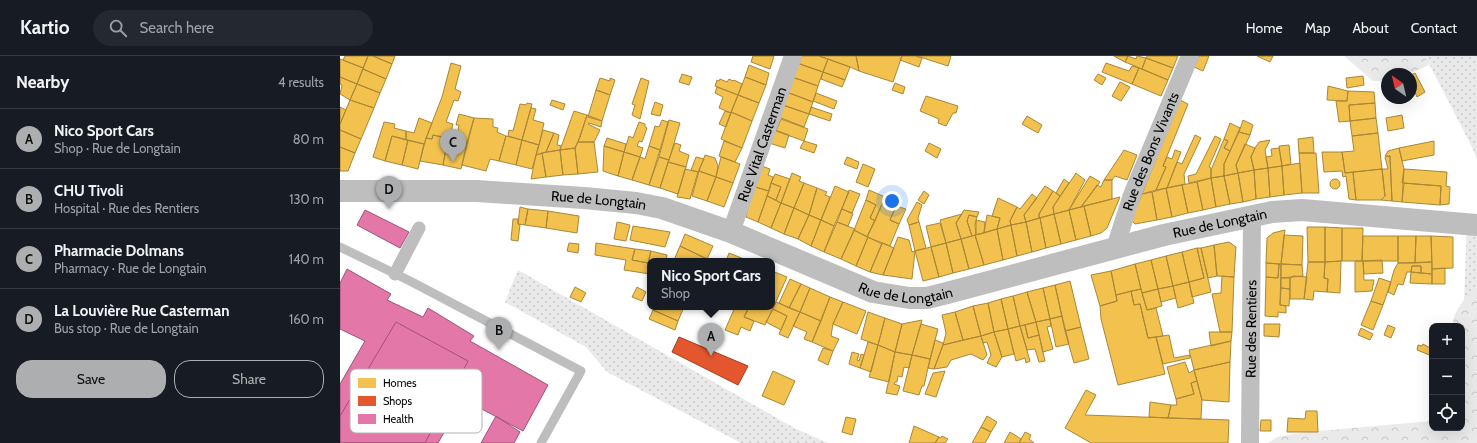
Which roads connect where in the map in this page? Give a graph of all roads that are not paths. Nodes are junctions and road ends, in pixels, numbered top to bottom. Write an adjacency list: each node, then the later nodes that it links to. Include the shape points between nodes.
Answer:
1 (792, 56): 7 (street, Rue Vital Casterman)
2 (1190, 56): 9 (street, Rue des Bons Vivants, via 1132,195)
3 (340, 191): 7 (street, Rue de Longtain, via 448,190 636,203 662,208)
4 (1252, 215): 5 (street, Rue de Longtain, via 1302,210); 9 (street, Rue de Longtain); 12 (street, Rue des Rentiers)
5 (1477, 225)
6 (419, 228): 10 (street)
7 (731, 232): 9 (street, Rue de Longtain, via 873,292 909,298 927,298)
8 (340, 247): 10 (lane)
9 (1115, 248)
10 (395, 274): 11 (lane, via 581,371)
11 (541, 443)
12 (1250, 443)

